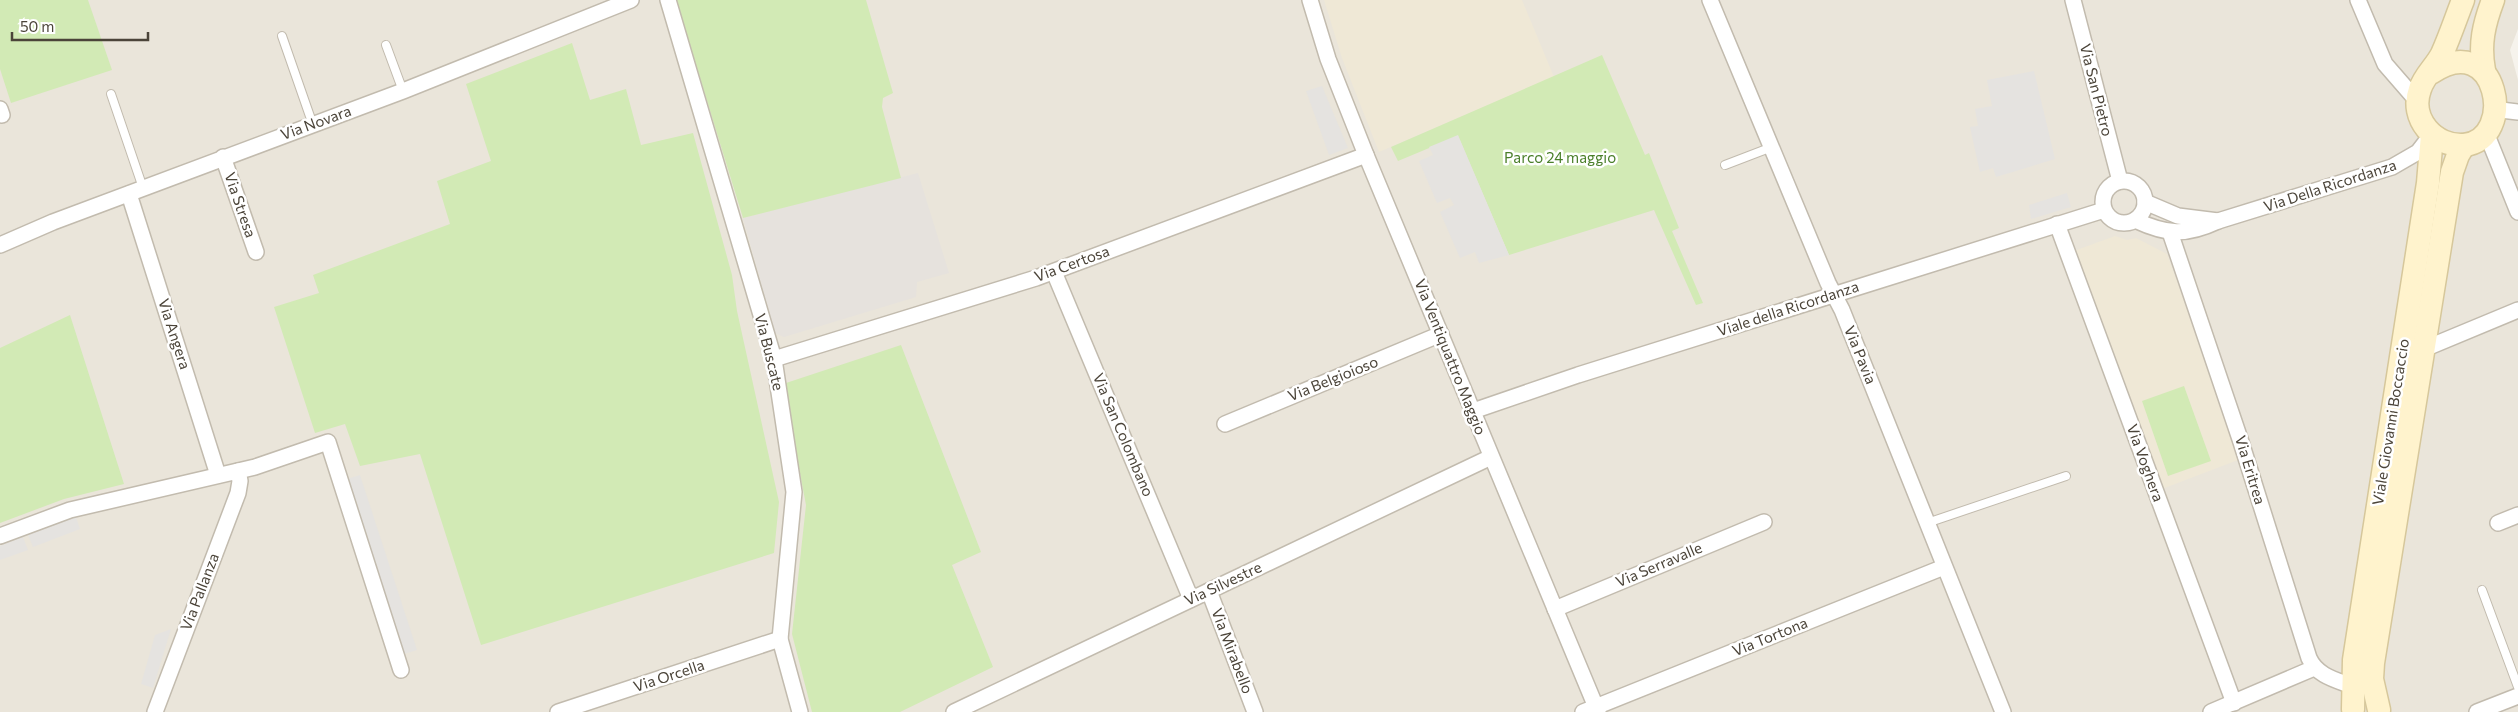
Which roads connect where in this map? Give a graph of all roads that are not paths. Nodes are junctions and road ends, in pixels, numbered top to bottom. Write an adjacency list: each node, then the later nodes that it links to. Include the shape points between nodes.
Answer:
1 (631, 0): 13 (street, Via Novara)
2 (668, 0): 41 (street, Via Buscate)
3 (1310, 0): 22 (street, Via Ventiquattro Maggio, via 1328,59)
4 (1710, 0): 21 (street, Via Pavia)
5 (2073, 0): 25 (street, Via San Pietro)
6 (2358, 0): 15 (street, via 2385,64)
7 (2463, 0): 12 (street)
8 (2493, 0): 11 (street, via 2482,35)
9 (282, 36): 17 (lane)
10 (386, 45): 13 (lane)
11 (2484, 70): 12 (street, via 2462,62 2448,63); 16 (street, via 2496,83)
12 (2431, 73): 15 (street, via 2420,89)
13 (403, 91): 17 (street, Via Novara)
14 (111, 94): 26 (lane)
15 (2418, 102): 18 (street, via 2419,114)
16 (2509, 111): 19 (street)
17 (312, 125): 23 (street, Via Novara)
18 (2432, 135): 20 (street, via 2442,141); 31 (street, Via Della Ricordanza, via 2418,152 2392,167); 61 (street, Viale Giovanni Boccaccio, via 2428,183)
19 (2487, 135): 20 (street); 29 (street)
20 (2464, 145): 40 (street, Viale Giovanni Boccaccio, via 2453,168)
21 (1772, 147): 24 (lane); 37 (street, Via Pavia)
22 (1366, 155): 36 (street, Via Certosa); 39 (street, Via Ventiquattro Maggio)
23 (223, 157): 26 (street, Via Novara); 35 (street, Via Stresa)
24 (1725, 165)
25 (2120, 181): 27 (street, via 2134,183); 28 (street, via 2105,192)
26 (136, 191): 34 (street, Via Novara); 46 (street, Via Angera)
27 (2146, 202): 30 (street); 31 (street, Via Della Ricordanza, via 2178,216)
28 (2104, 210): 30 (street, via 2121,223); 32 (street, Viale della Ricordanza)
29 (2518, 212)
30 (2135, 220): 33 (street, Via Della Ricordanza)
31 (2218, 221): 33 (street, Via Della Ricordanza, via 2194,231)
32 (2057, 224): 37 (street, Viale della Ricordanza); 64 (street, Via Voghera)
33 (2170, 232): 59 (street, Via Eritrea)
34 (0, 245)
35 (256, 252)
36 (1054, 272): 41 (street, Via Certosa); 56 (street, Via San Colombano)
37 (1834, 294): 42 (street, Viale della Ricordanza); 50 (street, Via Pavia)
38 (2518, 310): 40 (street)
39 (1441, 334): 42 (street, Via Ventiquattro Maggio); 43 (street, Via Belgioioso)
40 (2424, 349): 67 (street, Viale Giovanni Boccaccio, via 2373,664 2372,679)
41 (774, 360): 58 (street, Via Buscate, via 794,502)
42 (1473, 411): 44 (street, Via Ventiquattro Maggio)
43 (1225, 424)
44 (1491, 457): 55 (street, Via Silvestre); 57 (street, Via Ventiquattro Maggio)
45 (238, 471): 46 (street); 60 (street, via 328,442); 68 (street, Via Pallanza, via 238,493)
46 (218, 475): 52 (street, via 70,510)
47 (2066, 476): 50 (lane)
48 (2518, 515): 51 (street)
49 (1764, 522): 57 (street, Via Serravalle)
50 (1927, 523): 53 (street, Via Pavia)
51 (2498, 523)
52 (0, 536)
53 (1944, 567): 65 (street, Via Tortona); 73 (street, Via Pavia)
54 (2482, 590): 62 (lane)
55 (1209, 591): 56 (street, Via Silvestre); 72 (street, Via Mirabello)
56 (1191, 599): 71 (street, Via Silvestre)
57 (1555, 609): 65 (street, Via Ventiquattro Maggio)
58 (780, 639): 69 (street, Via Orcella); 70 (street, Via Buscate)
59 (2314, 668): 61 (street, via 2333,680); 64 (street)
60 (401, 670)
61 (2352, 686): 66 (street, Viale Giovanni Boccaccio)
62 (2518, 687)
63 (2518, 696): 75 (street)
64 (2234, 703): 74 (street)
65 (1592, 710)
66 (2351, 710): 67 (street, Viale Giovanni Boccaccio, via 2367,706)
67 (2381, 711)
68 (155, 712)
69 (558, 712)
70 (800, 712)
71 (954, 712)
72 (1255, 712)
73 (2003, 712)
74 (2211, 712)
75 (2477, 712)

